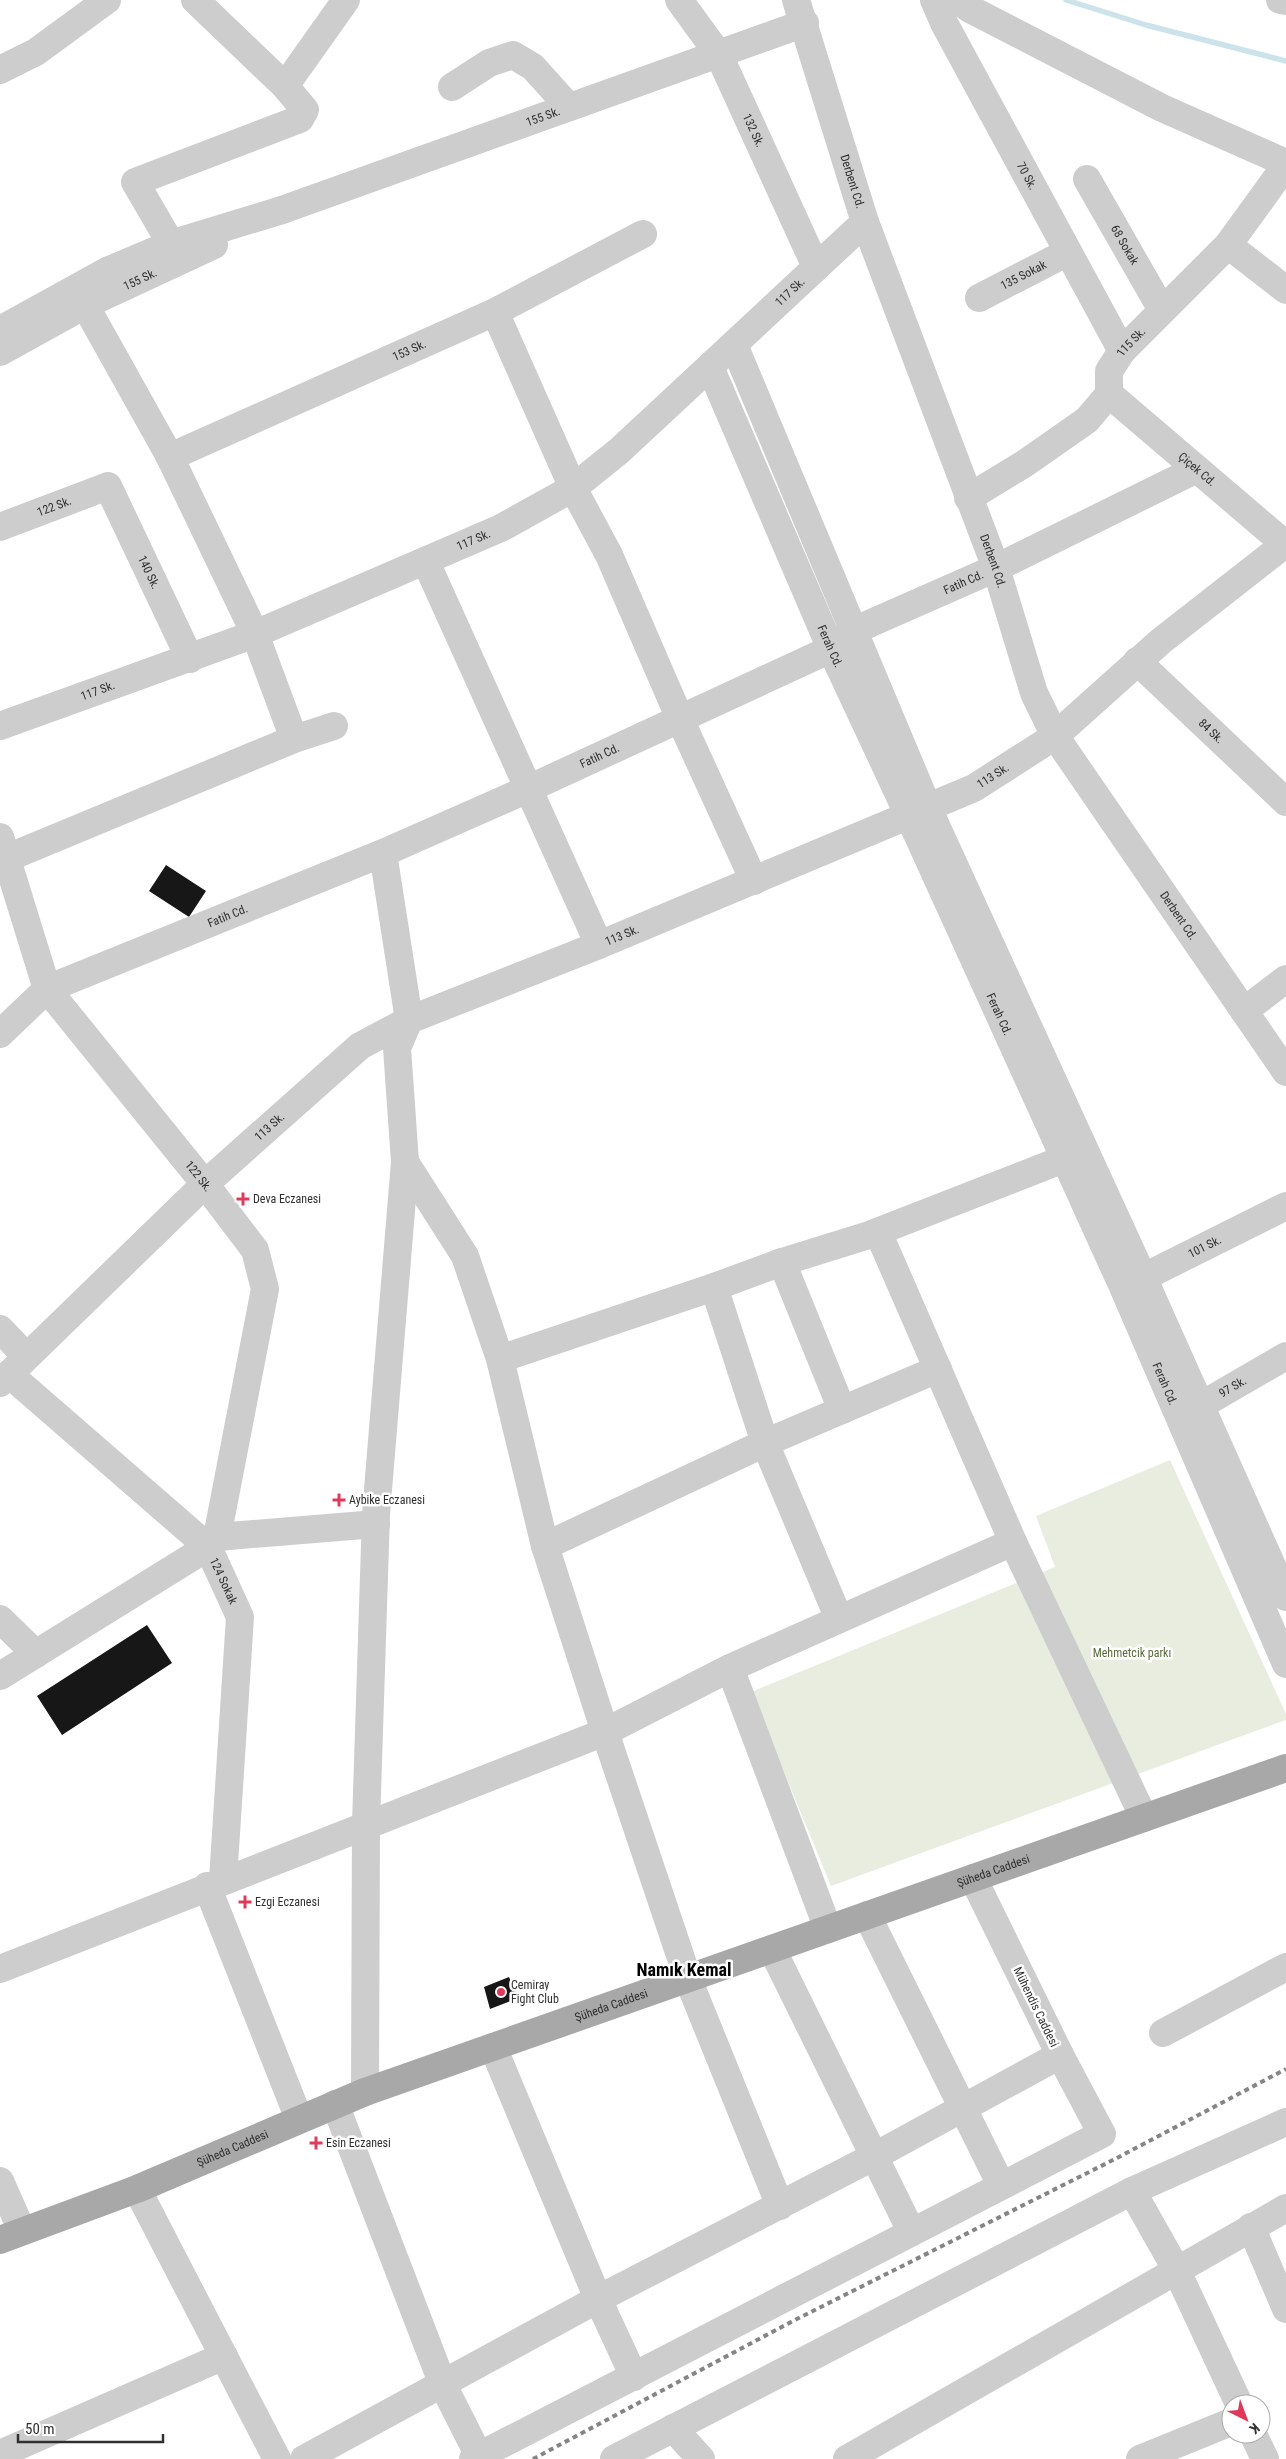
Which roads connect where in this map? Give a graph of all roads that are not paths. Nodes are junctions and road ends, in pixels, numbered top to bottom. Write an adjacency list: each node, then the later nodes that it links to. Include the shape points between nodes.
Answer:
1 (107, 0): 11 (street, via 36,52)
2 (195, 0): 12 (street)
3 (346, 0): 12 (street)
4 (679, 0): 10 (street, 132 Sk.)
5 (934, 0): 22 (street, 70 Sk., via 948,32)
6 (958, 0): 15 (street, via 1162,108)
7 (1280, 0): 8 (street)
8 (1286, 1)
9 (800, 12): 10 (street, 155 Sk.); 18 (street, Derbent Cd.)
10 (719, 55): 14 (street, 155 Sk.); 23 (street, 132 Sk.)
11 (0, 70)
12 (285, 86): 20 (street, via 305,110 300,120 135,182)
13 (452, 87): 14 (street, via 489,63 513,55 533,67)
14 (569, 108): 17 (street, 155 Sk.)
15 (1286, 164): 21 (street, 115 Sk.)
16 (1087, 179): 27 (street, 68 Sokak)
17 (282, 210): 20 (street, 155 Sk.); 26 (street, 155 Sk.)
18 (865, 222): 23 (street, 117 Sk.); 39 (street, Derbent Cd.)
19 (644, 234): 28 (street, 153 Sk.)
20 (171, 244): 29 (street, 155 Sk., via 107,271)
21 (1228, 245): 24 (street); 27 (street, 115 Sk.)
22 (1068, 252): 25 (street, 135 Sokak); 31 (street, 70 Sk.)
23 (816, 267): 30 (street, 117 Sk.)
24 (1286, 290)
25 (979, 298)
26 (85, 305): 32 (street, 155 Sk.); 35 (street)
27 (1162, 310): 31 (street, 115 Sk.)
28 (495, 312): 35 (street, 153 Sk.); 38 (street)
29 (0, 330)
30 (734, 345): 33 (street, 117 Sk.); 44 (street, Ferah Cd.)
31 (1122, 351): 34 (street, 115 Sk., via 1109,371)
32 (0, 352)
33 (710, 367): 38 (street, 117 Sk.); 46 (street, Ferah Cd.)
34 (1110, 394): 36 (street, Çiçek Cd.); 39 (street, via 1087,420)
35 (170, 457): 45 (street)
36 (1197, 469): 41 (street, Çiçek Cd.); 43 (street, Fatih Cd.)
37 (108, 486): 40 (street, 122 Sk.); 47 (street, 140 Sk.)
38 (574, 488): 42 (street, 117 Sk., via 501,528); 49 (street, via 609,555)
39 (968, 498): 43 (street, Derbent Cd.)
40 (0, 527)
41 (1285, 544): 48 (street, 113 Sk.)
42 (426, 562): 45 (street, 117 Sk.); 54 (street)
43 (996, 568): 44 (street, Fatih Cd.); 52 (street, Derbent Cd., via 1034,693)
44 (853, 631): 46 (street, Fatih Cd.); 56 (street, Ferah Cd.)
45 (255, 634): 47 (street, 117 Sk.); 53 (street)
46 (831, 649): 49 (street, Fatih Cd.); 56 (street, Ferah Cd.)
47 (190, 659): 50 (street, 117 Sk.)
48 (1136, 662): 52 (street, 113 Sk.); 55 (street, 84 Sk.)
49 (680, 719): 54 (street, Fatih Cd.); 59 (street)
50 (0, 726)
51 (334, 726): 53 (street)
52 (1055, 736): 56 (street, 113 Sk., via 974,788); 63 (street, Derbent Cd.)
53 (294, 739): 57 (street)
54 (528, 789): 58 (street, Fatih Cd.); 60 (street)
55 (1286, 802)
56 (919, 812): 59 (street, 113 Sk.); 67 (street, Ferah Cd.); 73 (street, Ferah Cd.)
57 (2, 852): 62 (street, 122 Sk.)
58 (383, 853): 62 (street, Fatih Cd.); 64 (street)
59 (754, 881): 60 (street, 113 Sk.)
60 (599, 945): 64 (street, 113 Sk.)
61 (1286, 979): 63 (street)
62 (47, 989): 65 (street, Fatih Cd.); 69 (street, 122 Sk.)
63 (1244, 1011): 66 (street, Derbent Cd.)
64 (409, 1020): 68 (street, via 397,1048); 69 (street, 113 Sk., via 360,1046)
65 (0, 1034)
66 (1286, 1072)
67 (1064, 1160): 71 (street); 73 (street, Ferah Cd.)
68 (405, 1162): 77 (street, via 464,1256); 83 (street)
69 (205, 1184): 79 (street, 113 Sk.); 84 (street, 122 Sk., via 255,1250 265,1289)
70 (1286, 1206): 73 (street, 101 Sk.)
71 (878, 1232): 72 (street); 78 (street)
72 (782, 1262): 74 (street); 80 (street)
73 (1133, 1282): 81 (street, Ferah Cd.)
74 (714, 1287): 77 (street); 82 (street)
75 (0, 1330): 79 (street, 124 Sokak)
76 (1286, 1356): 81 (street, 97 Sk.)
77 (500, 1360): 86 (street)
78 (938, 1369): 80 (street); 85 (street)
79 (12, 1371): 84 (street, 124 Sokak)
80 (842, 1410): 82 (street)
81 (1190, 1412): 87 (street, Ferah Cd.); 91 (street, Ferah Cd.)
82 (765, 1444): 86 (street); 89 (street)
83 (376, 1524): 84 (street); 97 (street)
84 (212, 1542): 90 (street); 99 (street, 124 Sokak, via 240,1616)
85 (1013, 1542): 89 (street); 96 (street)
86 (544, 1546): 94 (street)
87 (1285, 1592)
88 (0, 1619): 90 (street)
89 (839, 1619): 92 (street)
90 (36, 1654): 93 (street)
91 (1286, 1664)
92 (730, 1668): 94 (street); 101 (street)
93 (0, 1676)
94 (605, 1732): 97 (street); 105 (street)
95 (1286, 1768): 96 (main road, Şüheda Caddesi)
96 (1144, 1818): 98 (main road, Şüheda Caddesi)
97 (366, 1824): 99 (street); 109 (street)
98 (973, 1878): 100 (main road, Şüheda Caddesi); 108 (street, Mühendis Caddesi)
99 (215, 1883): 104 (street); 112 (street)
100 (867, 1916): 101 (main road, Şüheda Caddesi); 111 (street)
101 (828, 1929): 102 (main road, Şüheda Caddesi)
102 (772, 1949): 105 (main road, Şüheda Caddesi); 114 (street)
103 (1286, 1967): 106 (street)
104 (0, 1969)
105 (688, 1979): 107 (main road, Şüheda Caddesi); 119 (street)
106 (1163, 2033)
107 (493, 2047): 109 (main road, Şüheda Caddesi); 125 (street)
108 (1060, 2055): 111 (street); 116 (street, Mühendis Caddesi, via 1102,2134)
109 (365, 2092): 110 (main road, Şüheda Caddesi)
110 (335, 2104): 112 (main road, Şüheda Caddesi); 129 (street)
111 (963, 2108): 114 (street); 116 (street)
112 (299, 2119): 117 (main road, Şüheda Caddesi)
113 (1286, 2122): 118 (street)
114 (873, 2157): 119 (street); 122 (street)
115 (0, 2181): 123 (street)
116 (1001, 2185): 122 (street)
117 (138, 2189): 123 (main road, Şüheda Caddesi); 127 (street)
118 (1132, 2191): 124 (street); 132 (street)
119 (780, 2206): 125 (street)
120 (1286, 2208): 121 (street)
121 (1251, 2227): 124 (street); 126 (street)
122 (910, 2231): 128 (street)
123 (11, 2236)
124 (1176, 2269): 130 (street); 140 (street)
125 (598, 2299): 128 (street); 129 (street)
126 (1286, 2309)
127 (224, 2356): 134 (street); 136 (street)
128 (634, 2377): 135 (street)
129 (443, 2385): 135 (street); 137 (street)
130 (1234, 2394)
131 (1221, 2426): 141 (street)
132 (673, 2428): 138 (street); 139 (street)
133 (1258, 2444): 142 (street)
134 (0, 2454)
135 (476, 2458)
136 (277, 2459)
137 (304, 2459)
138 (614, 2459)
139 (701, 2459)
140 (847, 2459)
141 (1140, 2459)
142 (1265, 2459)

